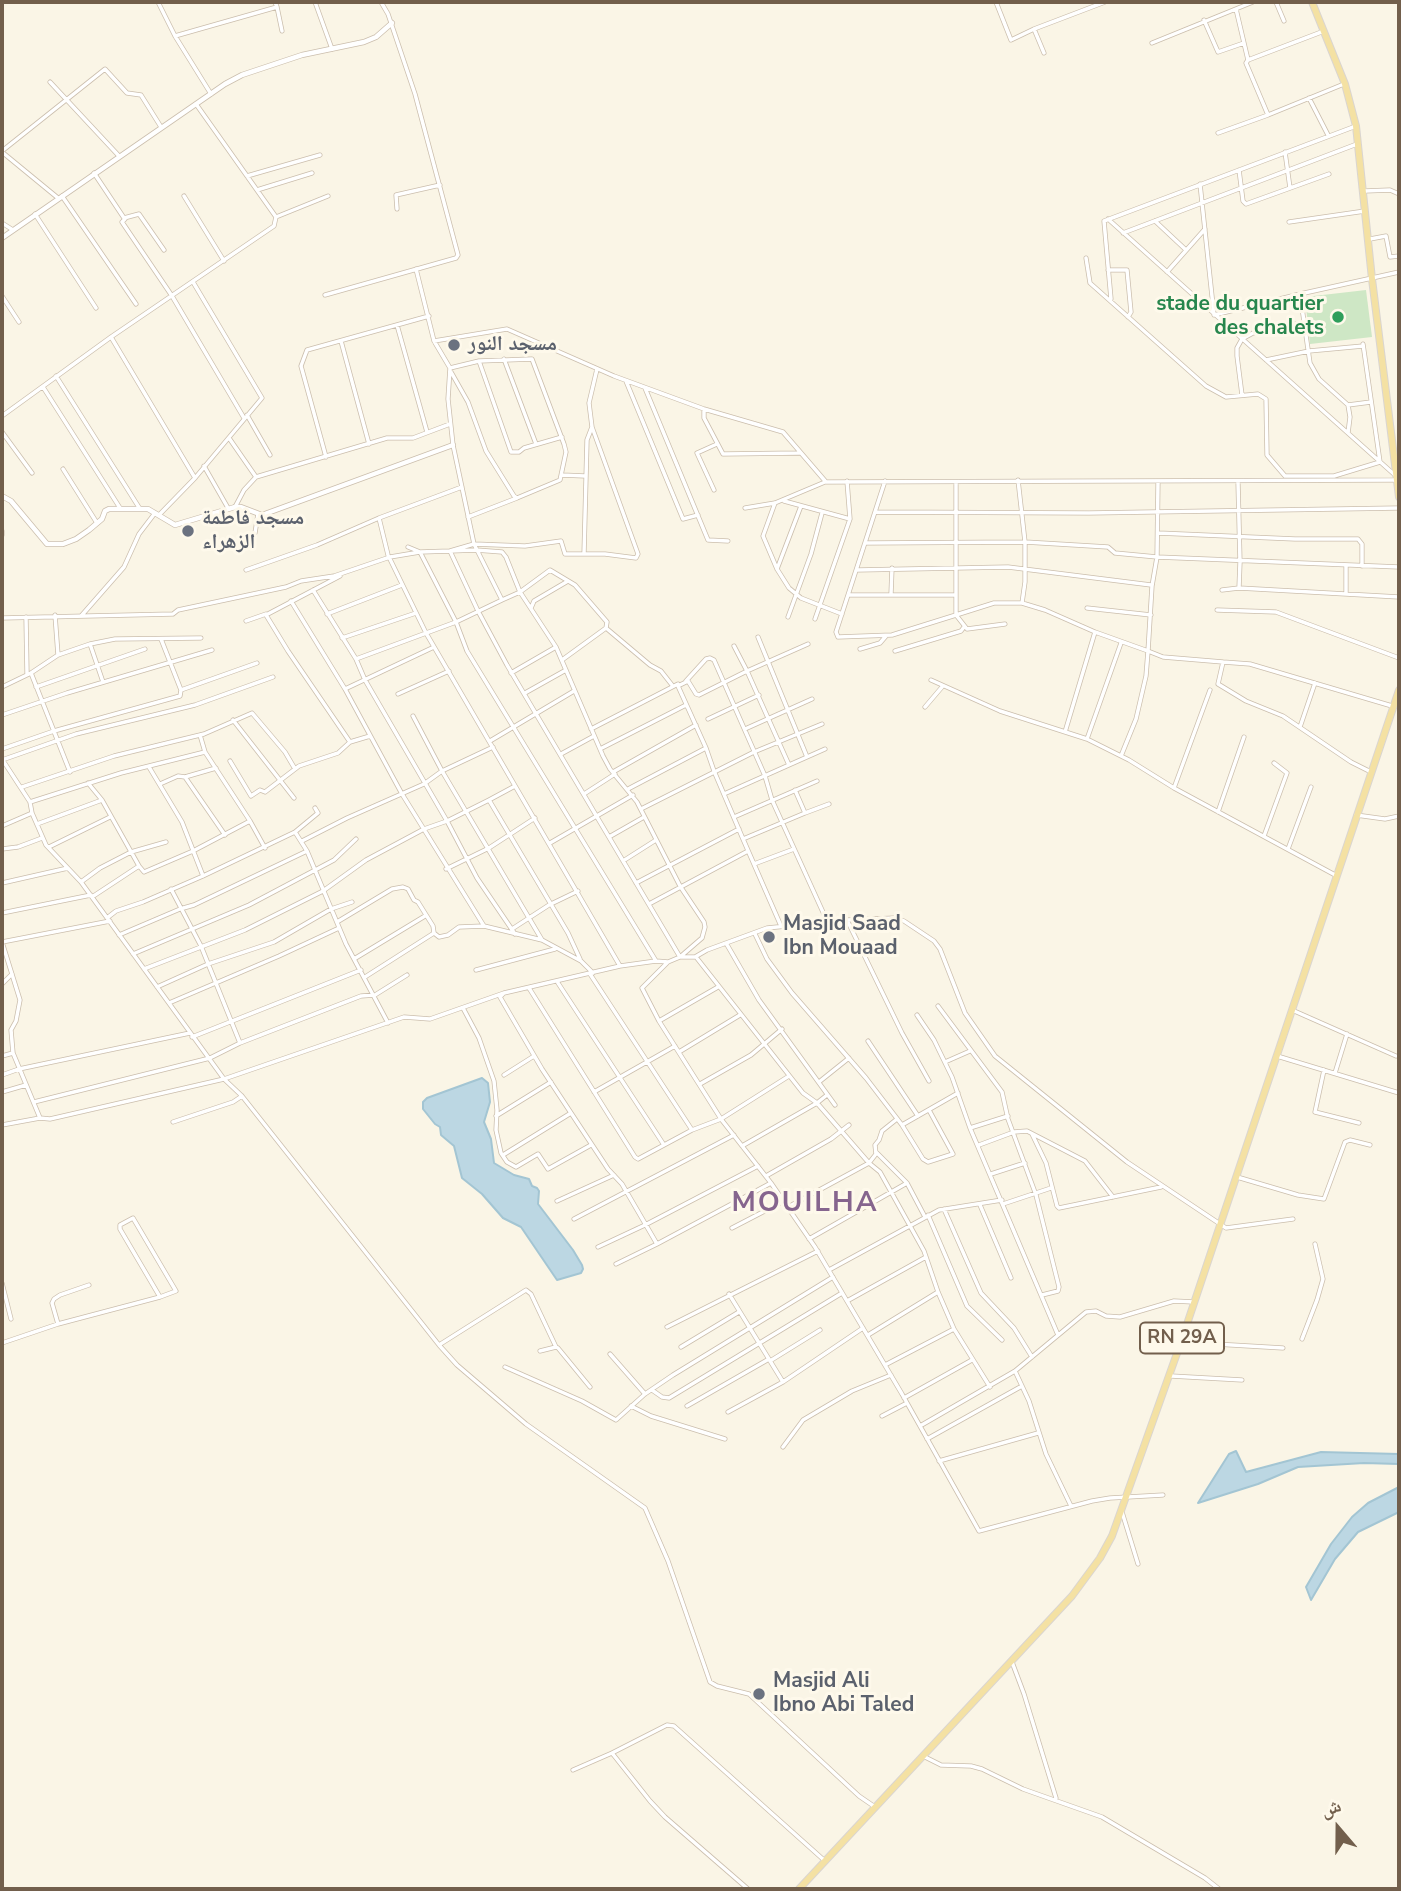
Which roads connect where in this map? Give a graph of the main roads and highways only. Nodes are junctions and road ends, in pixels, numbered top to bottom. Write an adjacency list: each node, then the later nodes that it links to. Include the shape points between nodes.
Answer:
1 (1312, 2): 2 (main road, via 1345,83 1356,126)
2 (1396, 442): 3 (main road)
3 (1399, 497)
4 (1399, 690): 5 (main road, RN 29A, via 1181,1342 1127,1496 1100,1558 1072,1596)
5 (799, 1889)

